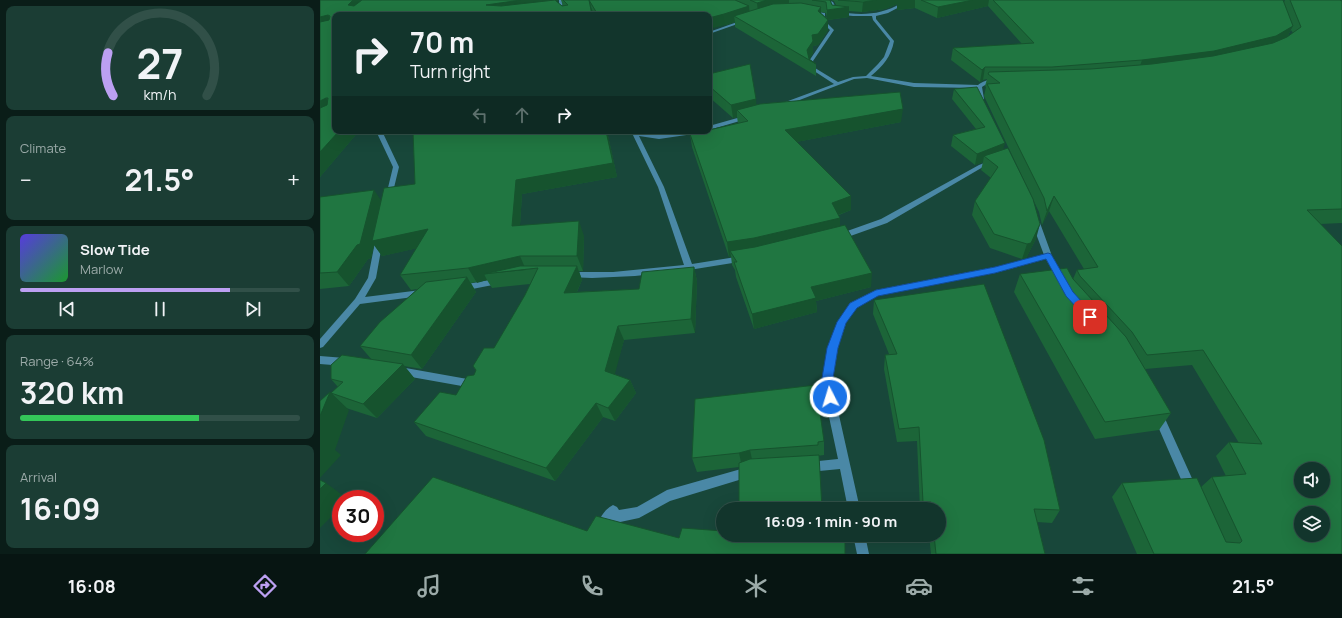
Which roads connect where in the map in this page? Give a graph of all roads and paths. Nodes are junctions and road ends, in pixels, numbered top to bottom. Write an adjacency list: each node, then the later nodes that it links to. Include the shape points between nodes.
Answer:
1 (561, 0): 5 (street)
2 (825, 0): 8 (street, via 832,4 834,13)
3 (904, 0): 8 (street, via 904,3 892,11)
4 (552, 8): 5 (street)
5 (560, 8): 7 (street)
6 (801, 11): 13 (street, via 825,15 823,21 832,30 811,61 813,68)
7 (565, 12)
8 (874, 16): 11 (street, via 892,41 891,49 883,63)
9 (750, 19): 10 (street)
10 (712, 32)
11 (867, 76): 13 (street); 14 (street, via 914,85)
12 (1003, 81): 14 (street, via 985,82)
13 (836, 83): 15 (street)
14 (979, 87): 16 (street)
15 (777, 107)
16 (984, 108)
17 (755, 115): 18 (street)
18 (712, 127)
19 (380, 134): 24 (street, via 396,167)
20 (635, 134): 30 (street, via 661,187)
21 (641, 134): 22 (street, via 659,137)
22 (680, 134)
23 (1000, 158): 27 (street, via 981,166 884,221)
24 (388, 202)
25 (1034, 213): 28 (street)
26 (381, 230): 36 (street, via 372,278)
27 (829, 239)
28 (1048, 256): 33 (street); 43 (street, via 995,270 876,293 853,305 842,322 833,348 827,384)
29 (749, 258): 30 (street)
30 (689, 267): 31 (street, via 593,276)
31 (562, 275)
32 (505, 280): 34 (street)
33 (1066, 288)
34 (453, 289)
35 (429, 292): 36 (street)
36 (358, 301): 37 (street)
37 (320, 345)
38 (320, 360): 39 (street)
39 (357, 363)
40 (388, 368): 41 (street)
41 (480, 385)
42 (1154, 410): 46 (street, via 1162,422)
43 (844, 464): 44 (street); 47 (street)
44 (798, 467)
45 (760, 470): 48 (street, via 667,496 639,512 606,519)
46 (1194, 496)
47 (852, 502)
48 (613, 511)
49 (860, 542): 50 (street)
50 (863, 554)

